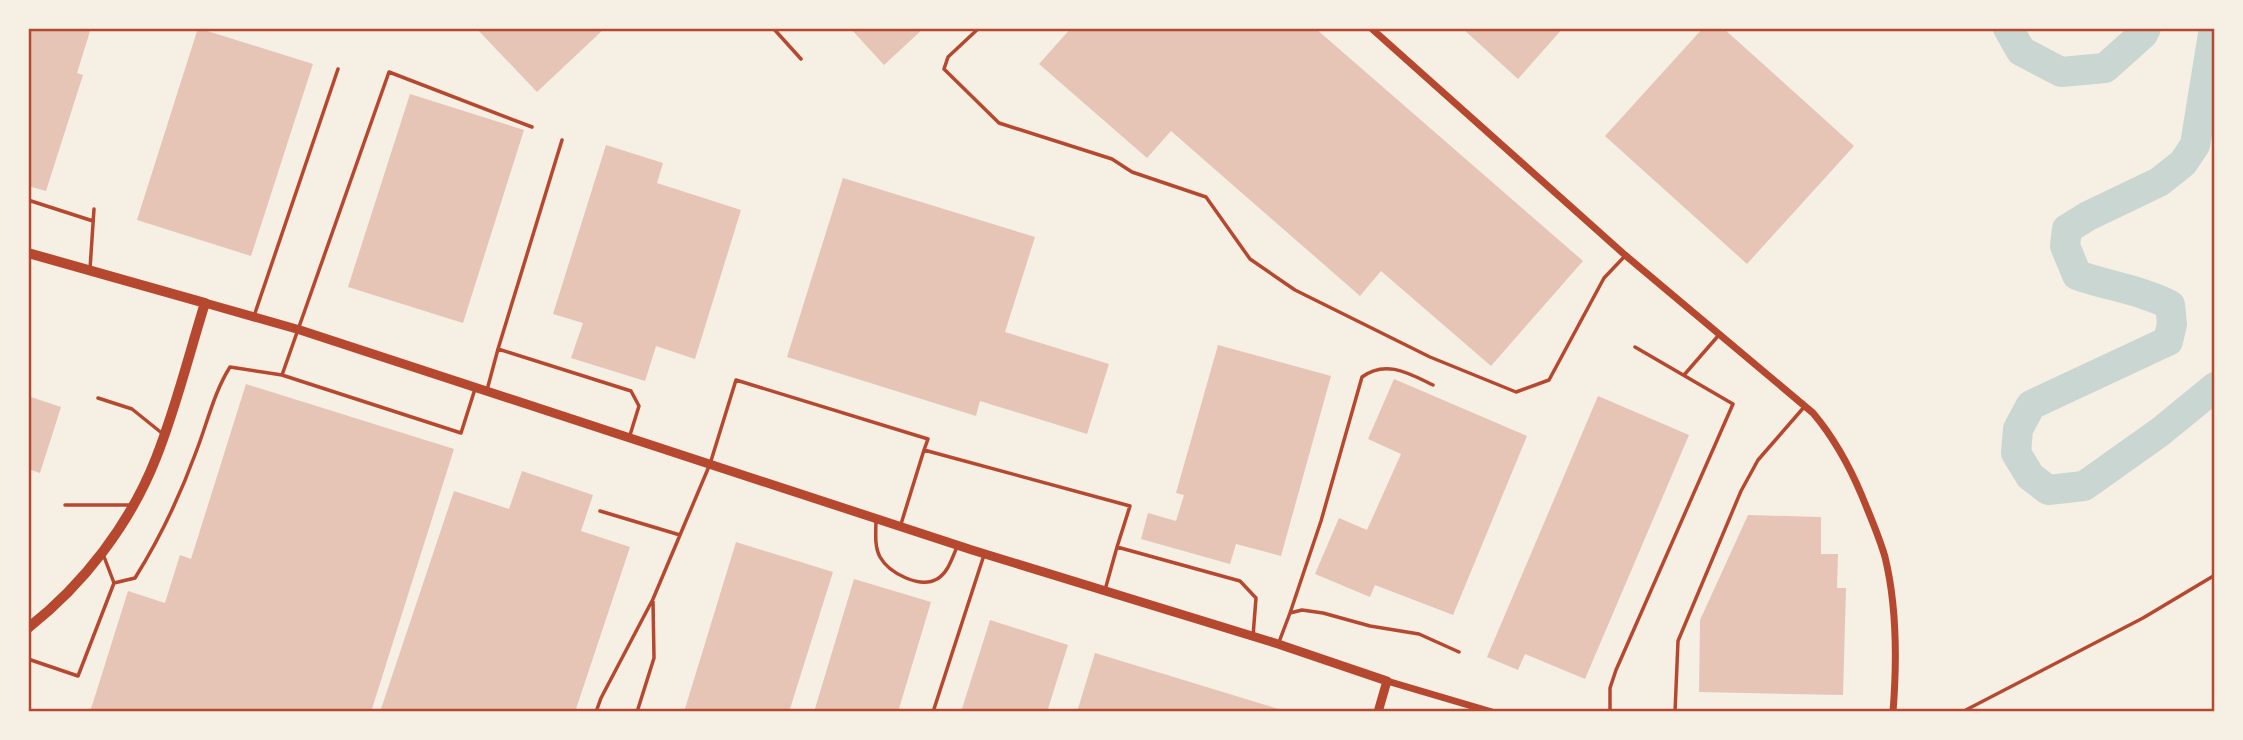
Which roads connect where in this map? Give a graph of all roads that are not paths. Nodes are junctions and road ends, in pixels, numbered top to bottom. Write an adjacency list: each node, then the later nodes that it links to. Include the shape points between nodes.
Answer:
1 (773, 28): 4 (lane)
2 (979, 28): 12 (lane, via 948,57 944,69 999,123 1112,159 1132,172 1206,197 1250,259 1295,290 1430,357 1516,392 1549,380 1604,278)
3 (1371, 28): 12 (street)
4 (801, 59)
5 (338, 69): 15 (lane)
6 (532, 127): 16 (lane, via 389,72)
7 (562, 140): 19 (lane)
8 (28, 200): 10 (lane)
9 (94, 209): 10 (lane)
10 (93, 220): 13 (lane)
11 (28, 253): 13 (main road)
12 (1625, 255): 17 (street)
13 (90, 271): 14 (main road)
14 (205, 303): 15 (street); 27 (main road)
15 (254, 318): 16 (street)
16 (300, 330): 20 (lane); 23 (street)
17 (1719, 334): 21 (lane); 26 (street)
18 (1635, 348): 21 (lane)
19 (498, 349): 24 (lane); 28 (lane, via 631,391 639,406)
20 (282, 375): 23 (lane, via 461,433); 42 (lane, via 230,367 158,543 135,578)
21 (1683, 375): 57 (lane, via 1733,404 1616,670)
22 (1433, 385): 45 (lane, via 1391,368 1375,369 1362,377)
23 (475, 388): 24 (street)
24 (487, 392): 28 (street)
25 (98, 398): 27 (lane, via 132,409)
26 (1805, 406): 58 (lane, via 1758,460 1741,491 1678,641); 59 (street, via 1845,457 1885,556 1896,672)
27 (164, 435): 32 (main road)
28 (629, 439): 30 (street)
29 (924, 450): 30 (lane, via 928,439 736,380); 35 (lane); 38 (lane, via 1130,506)
30 (710, 464): 34 (street); 36 (lane)
31 (65, 505): 32 (lane)
32 (134, 505): 39 (main road)
33 (600, 511): 36 (lane)
34 (876, 517): 35 (street); 37 (lane, via 880,557 891,569 919,582 935,581 943,574)
35 (901, 525): 37 (street)
36 (680, 535): 44 (lane)
37 (958, 545): 40 (street)
38 (1117, 547): 43 (lane); 47 (lane, via 1241,582 1256,598)
39 (103, 551): 42 (lane); 46 (main road, via 72,589)
40 (985, 553): 43 (street); 54 (lane)
41 (2215, 575): 60 (lane, via 2143,618)
42 (114, 583): 50 (lane, via 78,676)
43 (1105, 592): 47 (street)
44 (653, 598): 52 (lane); 53 (lane, via 654,658)
45 (1290, 613): 48 (lane); 49 (lane, via 1323,612 1419,634)
46 (28, 628)
47 (1253, 638): 48 (street)
48 (1278, 644): 51 (street)
49 (1460, 652)
50 (28, 659)
51 (1387, 681): 55 (street); 56 (street)
52 (596, 712)
53 (637, 712)
54 (933, 712)
55 (1378, 712)
56 (1492, 712)
57 (1610, 712)
58 (1675, 712)
59 (1893, 712)
60 (1962, 712)

